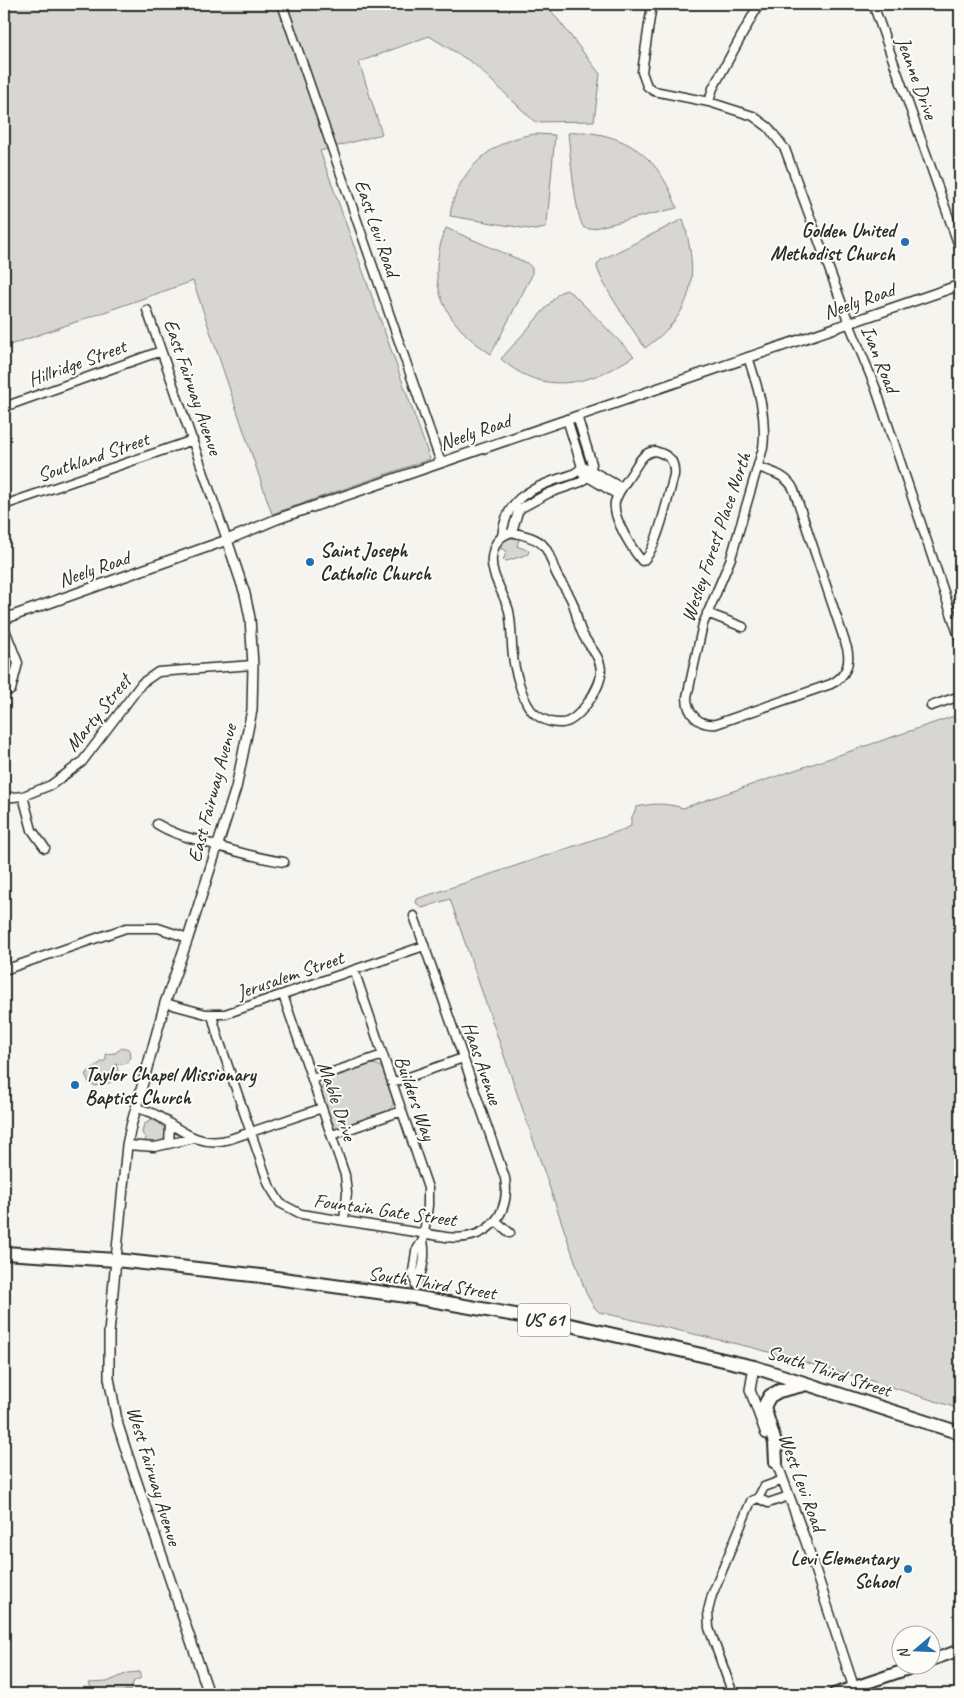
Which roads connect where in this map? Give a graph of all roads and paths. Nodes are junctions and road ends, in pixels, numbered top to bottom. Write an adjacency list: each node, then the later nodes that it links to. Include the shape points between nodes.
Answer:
1 (282, 4): 18 (street, East Levi Road)
2 (652, 4): 5 (street, Ivan Road, via 642,72 647,86 654,91)
3 (760, 4): 5 (street, via 712,88)
4 (873, 4): 6 (street, Jeanne Drive)
5 (709, 102): 9 (street, Ivan Road, via 760,120 785,149)
6 (960, 249)
7 (960, 285): 9 (street, Neely Road)
8 (147, 310): 10 (street, East Fairway Avenue)
9 (849, 323): 11 (street, Neely Road); 35 (street, Ivan Road, via 876,389)
10 (161, 351): 12 (street, Hillridge Street); 15 (street, East Fairway Avenue)
11 (748, 357): 13 (street, Neely Road); 19 (street, Wesley Forest Place North, via 764,419 763,448)
12 (4, 407)
13 (577, 416): 14 (street, Neely Road); 16 (street)
14 (567, 419): 17 (street); 18 (street, Neely Road)
15 (193, 440): 27 (street, Southland Street); 30 (street, East Fairway Avenue)
16 (588, 450): 17 (street); 21 (street)
17 (579, 453): 20 (street)
18 (441, 463): 30 (street, Neely Road)
19 (758, 467): 31 (street, Wesley Forest Place North, via 730,558); 31 (street, Wesley Forest Place North, via 783,476 794,490 847,648 848,663 843,675 826,686 716,724 702,723 692,715 687,701)
20 (581, 469): 21 (street); 22 (street); 23 (street)
21 (591, 469): 22 (street); 24 (street)
22 (587, 477): 25 (street); 26 (street)
23 (554, 481): 25 (street); 29 (street, via 512,504)
24 (622, 488): 26 (street); 26 (street, via 647,453 658,452 671,458 674,475 656,539 644,561 618,523 614,510)
25 (557, 490): 28 (street, via 521,508)
26 (618, 496)
27 (4, 505)
28 (512, 532): 29 (street); 29 (street, via 545,546 572,600 582,634 600,664 598,687 568,722 556,723 538,716 529,707 519,679 512,655 508,609 492,563 492,554)
29 (502, 536)
30 (227, 540): 32 (street, Neely Road); 36 (street, East Fairway Avenue, via 250,618)
31 (707, 613): 34 (street)
32 (4, 619)
33 (4, 626): 37 (street, via 18,664)
34 (743, 628)
35 (960, 640)
36 (253, 665): 40 (street, Marty Street, via 158,672 142,683 82,762 51,785); 43 (street, East Fairway Avenue, via 252,710 247,738 236,788)
37 (11, 690)
38 (960, 696): 39 (street)
39 (931, 706)
40 (23, 796): 41 (street, Marty Street); 44 (street, via 32,830)
41 (4, 798)
42 (157, 824): 43 (street, via 168,831)
43 (217, 846): 45 (street); 47 (street, East Fairway Avenue)
44 (45, 848)
45 (284, 862)
46 (414, 916): 48 (street, Haas Avenue)
47 (188, 938): 49 (street, via 158,928 126,928); 52 (street, East Fairway Avenue)
48 (424, 946): 50 (street, Jerusalem Street); 55 (street, Haas Avenue)
49 (4, 970)
50 (354, 970): 51 (street, Jerusalem Street); 54 (street, Builders Way)
51 (283, 995): 53 (street, Jerusalem Street, via 229,1013); 56 (street, Mable Drive)
52 (165, 1003): 53 (street, Jerusalem Street); 58 (street, East Fairway Avenue)
53 (212, 1015): 62 (street)
54 (383, 1055): 56 (street); 57 (street, Builders Way)
55 (463, 1058): 57 (street); 68 (street, Haas Avenue, via 505,1178 506,1196)
56 (312, 1080): 59 (street, Mable Drive)
57 (392, 1083): 60 (street, Builders Way)
58 (136, 1108): 61 (street, via 156,1114); 66 (street, East Fairway Avenue)
59 (322, 1108): 62 (street); 63 (street, Mable Drive)
60 (402, 1111): 63 (street); 70 (street, Builders Way, via 428,1188)
61 (170, 1125): 64 (street); 65 (street)
62 (251, 1132): 64 (street, via 221,1142); 67 (street, Fountain Gate Street, via 271,1190 280,1203 301,1214)
63 (332, 1135): 67 (street, Mable Drive, via 346,1179)
64 (194, 1138): 65 (street)
65 (169, 1144): 66 (street, via 148,1148)
66 (127, 1145): 72 (street, East Fairway Avenue)
67 (344, 1220): 70 (street, Fountain Gate Street)
68 (496, 1221): 69 (street); 70 (street, Fountain Gate Street, via 485,1231 464,1238)
69 (510, 1233)
70 (423, 1236): 73 (street, Builders Way, via 412,1272)
71 (4, 1253): 72 (highway, South Third Street / US 61)
72 (116, 1260): 73 (highway, South Third Street / US 61); 85 (street, West Fairway Avenue, via 108,1344 109,1378 118,1425)
73 (415, 1291): 74 (highway, South Third Street / US 61)
74 (754, 1367): 75 (highway, South Third Street / US 61); 77 (street, West Levi Road, via 750,1390)
75 (807, 1384): 76 (highway, South Third Street / US 61); 77 (highway, via 779,1391 770,1396 764,1407 775,1443)
76 (960, 1433)
77 (776, 1462): 78 (street, West Levi Road)
78 (783, 1480): 79 (street, West Levi Road); 80 (street, via 764,1487)
79 (789, 1496): 80 (street, via 768,1504); 84 (street, West Levi Road)
80 (758, 1498): 86 (street, via 751,1501 708,1611 709,1628)
81 (960, 1650): 82 (main road)
82 (942, 1656)
83 (892, 1676): 84 (main road)
84 (855, 1691): 87 (main road)
85 (209, 1694)
86 (732, 1694)
87 (834, 1694)

